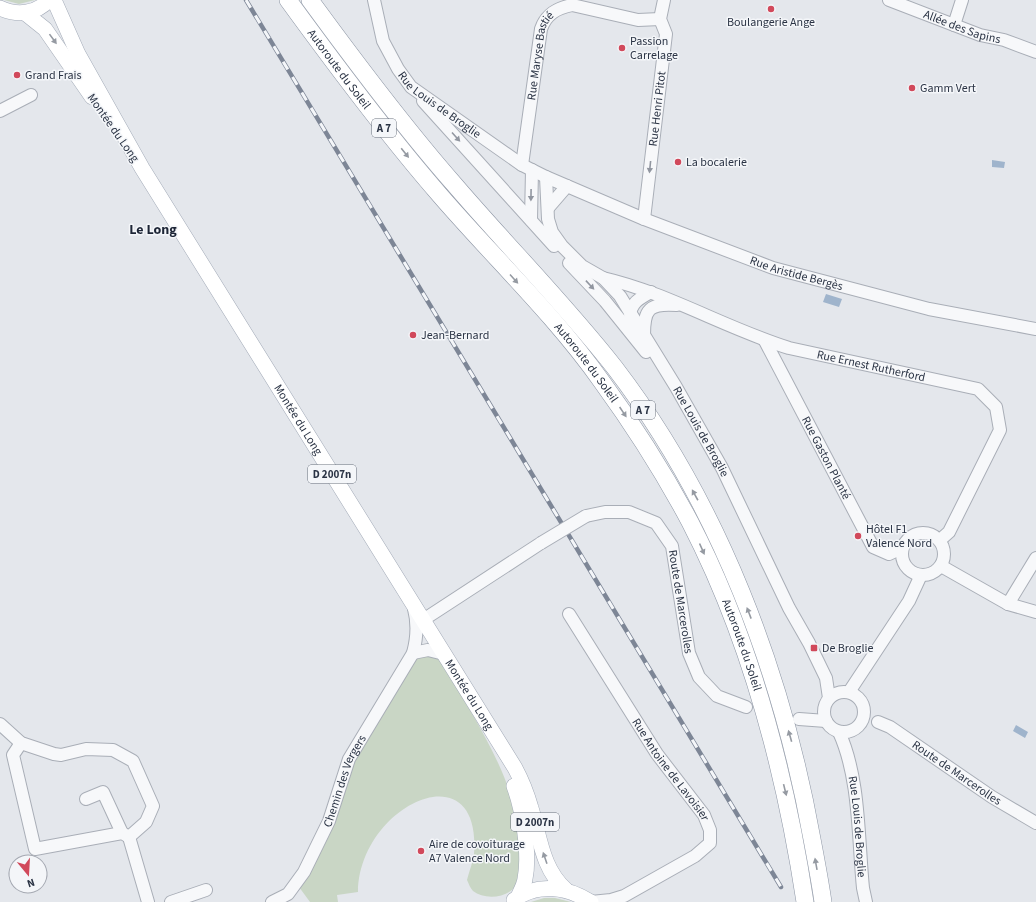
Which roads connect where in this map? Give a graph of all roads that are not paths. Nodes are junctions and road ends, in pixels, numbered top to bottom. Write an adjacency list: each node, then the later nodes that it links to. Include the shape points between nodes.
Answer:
1 (50, 0): 10 (main road, via 36,10)
2 (54, 0): 18 (main road, Montée du Long / D 2007n, via 78,54)
3 (288, 0): 67 (highway, Autoroute du Soleil / A 7, one-way to 67, via 368,108 436,192 560,329 601,380 653,457 690,523 724,597 752,673 773,741 791,817)
4 (310, 0): 68 (highway, Autoroute du Soleil / A 7, one-way to 4, via 794,752 770,670 740,590 709,521 665,441 616,370 573,317 447,176 393,110)
5 (374, 0): 14 (street, Rue Louis de Broglie, via 382,41)
6 (664, 0): 11 (street, Rue Henri Pitot)
7 (890, 0): 12 (street, Allée des Sapins)
8 (962, 0): 12 (street)
9 (0, 8): 10 (main road)
10 (25, 13): 18 (main road, Montée du Long / D 2007n, one-way to 18, via 52,38)
11 (660, 19): 17 (street, Rue Maryse Bastié, via 638,20 572,5 561,7 545,19 541,29); 22 (street, Rue Henri Pitot, one-way to 22, via 666,34)
12 (954, 25): 13 (street, Allée des Sapins)
13 (1036, 52)
14 (411, 87): 17 (street, Rue Louis de Broglie); 23 (street, one-way to 23)
15 (31, 95): 16 (street)
16 (0, 111)
17 (527, 167): 19 (street, Rue Louis de Broglie); 23 (street, Rue Maryse Bastié, one-way to 23)
18 (142, 168): 40 (main road, Montée du Long / D 2007n)
19 (546, 177): 20 (street, Rue Louis de Broglie); 21 (street, Rue Louis de Broglie)
20 (567, 186): 21 (street); 22 (street, Rue Aristide Bergès)
21 (548, 208): 24 (street, Rue Louis de Broglie, via 552,232 562,246 582,266)
22 (644, 219): 30 (street, Rue Aristide Bergès, via 773,268 929,309)
23 (531, 220): 26 (street, one-way to 26)
24 (603, 278): 25 (street, Rue Ernest Rutherford); 29 (street, Rue Louis de Broglie)
25 (651, 292): 27 (street, Rue Ernest Rutherford); 29 (street, via 639,298)
26 (605, 301): 29 (street, via 622,310); 31 (street)
27 (684, 306): 28 (street, via 661,305); 33 (street, Rue Ernest Rutherford)
28 (650, 309): 29 (street); 32 (street, via 645,315)
29 (630, 311): 31 (street); 32 (street, Rue Louis de Broglie)
30 (1036, 329)
31 (630, 332): 34 (street, via 668,382)
32 (644, 336): 34 (street, Rue Louis de Broglie)
33 (765, 341): 35 (street, Rue Ernest Rutherford, via 978,389 996,407 1000,430 949,532); 36 (street, Rue Gaston Planté, via 872,547 889,554)
34 (676, 387): 47 (street, Rue Louis de Broglie, via 722,468 789,608 826,678)
35 (940, 540): 36 (street, via 932,534 915,533 907,539); 38 (street, via 944,547)
36 (902, 548): 39 (street, via 901,557 905,566)
37 (1036, 558): 41 (street)
38 (941, 566): 39 (street, via 932,573); 41 (street)
39 (921, 575): 47 (street, via 909,602 860,675)
40 (413, 604): 44 (main road, Montée du Long / D 2007n); 45 (street, Chemin des Vergers, via 417,620)
41 (1008, 604): 42 (street)
42 (1036, 612)
43 (569, 614): 61 (street, Rue Antoine de Lavoisier, via 657,754 704,815 710,830 710,843 695,856)
44 (423, 620): 46 (main road, Montée du Long / D 2007n); 48 (street, Route de Marcerolles, bridge, via 586,516 605,512 629,512 656,523 672,546 688,654 699,677 717,696)
45 (413, 653): 46 (street, via 428,650); 65 (street, Chemin des Vergers, via 349,759 329,821 304,872 288,894)
46 (444, 654): 55 (main road, Montée du Long / D 2007n)
47 (843, 694): 49 (street, via 825,705); 50 (street, via 863,704)
48 (746, 707)
49 (825, 717): 51 (street); 53 (street, via 832,728)
50 (863, 718): 53 (street); 57 (street, Route de Marcerolles, via 890,727 992,797)
51 (804, 719)
52 (0, 724): 54 (street)
53 (844, 732): 69 (street, Rue Louis de Broglie, via 854,785)
54 (21, 743): 58 (street, via 13,755 35,848); 58 (street, via 54,754 86,749 113,750 133,761 153,806 146,822)
55 (504, 752): 60 (main road, Montée du Long / D 2007n, one-way to 55, via 553,877 545,861 522,783); 62 (main road, Montée du Long / D 2007n, via 517,794 526,851 525,880)
56 (86, 799): 58 (street, via 103,792)
57 (1036, 823)
58 (125, 835): 63 (street)
59 (206, 890): 64 (street)
60 (566, 890): 62 (main road, via 549,888 533,891); 66 (main road, via 579,894)
61 (622, 899): 66 (street, Rue Antoine de Lavoisier)
62 (515, 900)
63 (148, 902)
64 (171, 902)
65 (272, 902)
66 (591, 902)
67 (804, 902)
68 (823, 902)
69 (866, 902)

